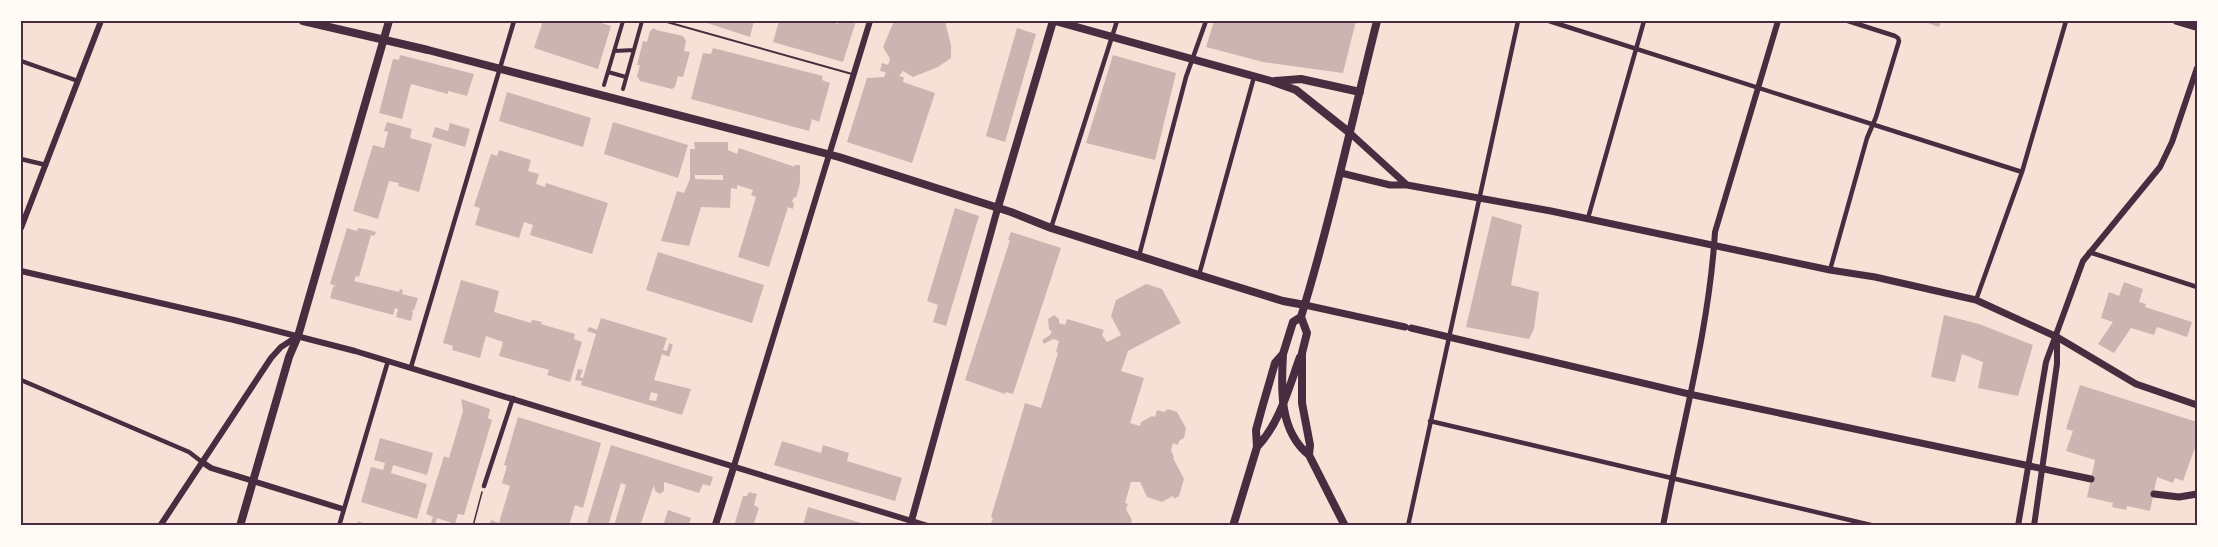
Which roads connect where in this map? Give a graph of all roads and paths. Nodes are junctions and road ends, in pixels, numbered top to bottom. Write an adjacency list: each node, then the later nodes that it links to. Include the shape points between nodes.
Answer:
1 (101, 21): 34 (street)
2 (303, 21): 22 (main road)
3 (389, 21): 22 (main road)
4 (514, 21): 29 (street)
5 (623, 21): 25 (street)
6 (642, 21): 24 (street)
7 (870, 21): 31 (street)
8 (1054, 21): 21 (main road); 49 (main road)
9 (1117, 21): 21 (street)
10 (1206, 21): 26 (street)
11 (1377, 21): 39 (main road)
12 (1518, 21): 48 (street)
13 (1549, 21): 23 (street)
14 (1644, 21): 23 (street)
15 (1778, 21): 38 (street)
16 (1848, 21): 40 (street, via 1899,41)
17 (2066, 21): 45 (street)
18 (2177, 21): 20 (main road)
19 (667, 22): 31 (lane)
20 (2197, 27)
21 (1112, 36): 26 (main road); 52 (street)
22 (383, 40): 29 (main road); 63 (main road)
23 (1635, 49): 38 (street); 50 (street)
24 (634, 50): 25 (street); 32 (street)
25 (614, 51): 30 (street)
26 (1192, 60): 33 (main road); 55 (street)
27 (21, 61): 34 (street)
28 (2197, 68): 54 (street, via 2160,167)
29 (500, 69): 42 (main road); 69 (street)
30 (608, 72): 32 (street); 36 (street)
31 (853, 74): 42 (street)
32 (626, 77): 37 (street)
33 (1254, 77): 35 (main road); 58 (street)
34 (78, 81): 44 (street)
35 (1271, 81): 39 (main road, via 1301,79); 41 (main road, via 1296,90)
36 (604, 85)
37 (622, 89)
38 (1758, 89): 40 (street); 53 (street, via 1716,226)
39 (1359, 92): 41 (main road)
40 (1872, 125): 45 (street); 56 (street)
41 (1350, 133): 46 (main road); 47 (main road)
42 (828, 154): 49 (main road); 80 (street)
43 (21, 159): 44 (street)
44 (46, 165): 51 (street)
45 (2022, 172): 60 (street)
46 (1341, 173): 47 (main road, via 1390,185); 61 (main road)
47 (1407, 185): 48 (main road)
48 (1480, 198): 50 (main road); 64 (street)
49 (998, 207): 52 (main road); 94 (main road)
50 (1588, 218): 53 (main road)
51 (21, 228)
52 (1051, 228): 55 (main road)
53 (1714, 245): 56 (main road); 71 (street)
54 (2089, 252): 59 (street); 65 (street)
55 (1139, 256): 58 (main road)
56 (1830, 270): 60 (main road)
57 (21, 272): 63 (street)
58 (1198, 275): 61 (main road)
59 (2197, 287)
60 (1976, 300): 65 (main road)
61 (1305, 305): 62 (main road); 64 (main road)
62 (1301, 317): 66 (main road, via 1307,333); 67 (main road, via 1293,322)
63 (298, 336): 68 (street); 78 (street, via 271,358); 84 (main road)
64 (1449, 337): 71 (main road); 75 (street)
65 (2057, 337): 74 (main road, via 2136,384); 79 (street, via 2046,362); 81 (street)
66 (1302, 353): 73 (main road); 77 (main road, via 1302,403)
67 (1283, 354): 73 (main road); 76 (main road, via 1275,363 1256,430)
68 (388, 361): 69 (street); 88 (street)
69 (411, 368): 72 (street)
70 (21, 380): 78 (street, via 189,452)
71 (1689, 394): 79 (main road); 82 (street)
72 (513, 398): 80 (street); 85 (street)
73 (1283, 403): 76 (main road, via 1267,437); 77 (main road, via 1287,423 1299,447)
74 (2197, 405)
75 (1430, 421): 82 (street); 98 (street)
76 (1257, 447): 96 (main road)
77 (1309, 455): 97 (main road)
78 (202, 462): 84 (street); 89 (street)
79 (2029, 465): 81 (main road); 101 (street)
80 (734, 466): 93 (main road); 95 (street)
81 (2043, 469): 83 (main road); 102 (street)
82 (1672, 478): 99 (street); 100 (street)
83 (2091, 479)
84 (253, 481): 88 (street); 90 (main road)
85 (484, 486): 92 (path)
86 (2154, 494): 87 (main road)
87 (2197, 494)
88 (343, 509): 91 (street)
89 (160, 526)
90 (240, 526)
91 (339, 526)
92 (473, 526)
93 (716, 526)
94 (910, 526)
95 (927, 526)
96 (1233, 526)
97 (1345, 526)
98 (1408, 526)
99 (1663, 526)
100 (1875, 526)
101 (2018, 526)
102 (2034, 526)

